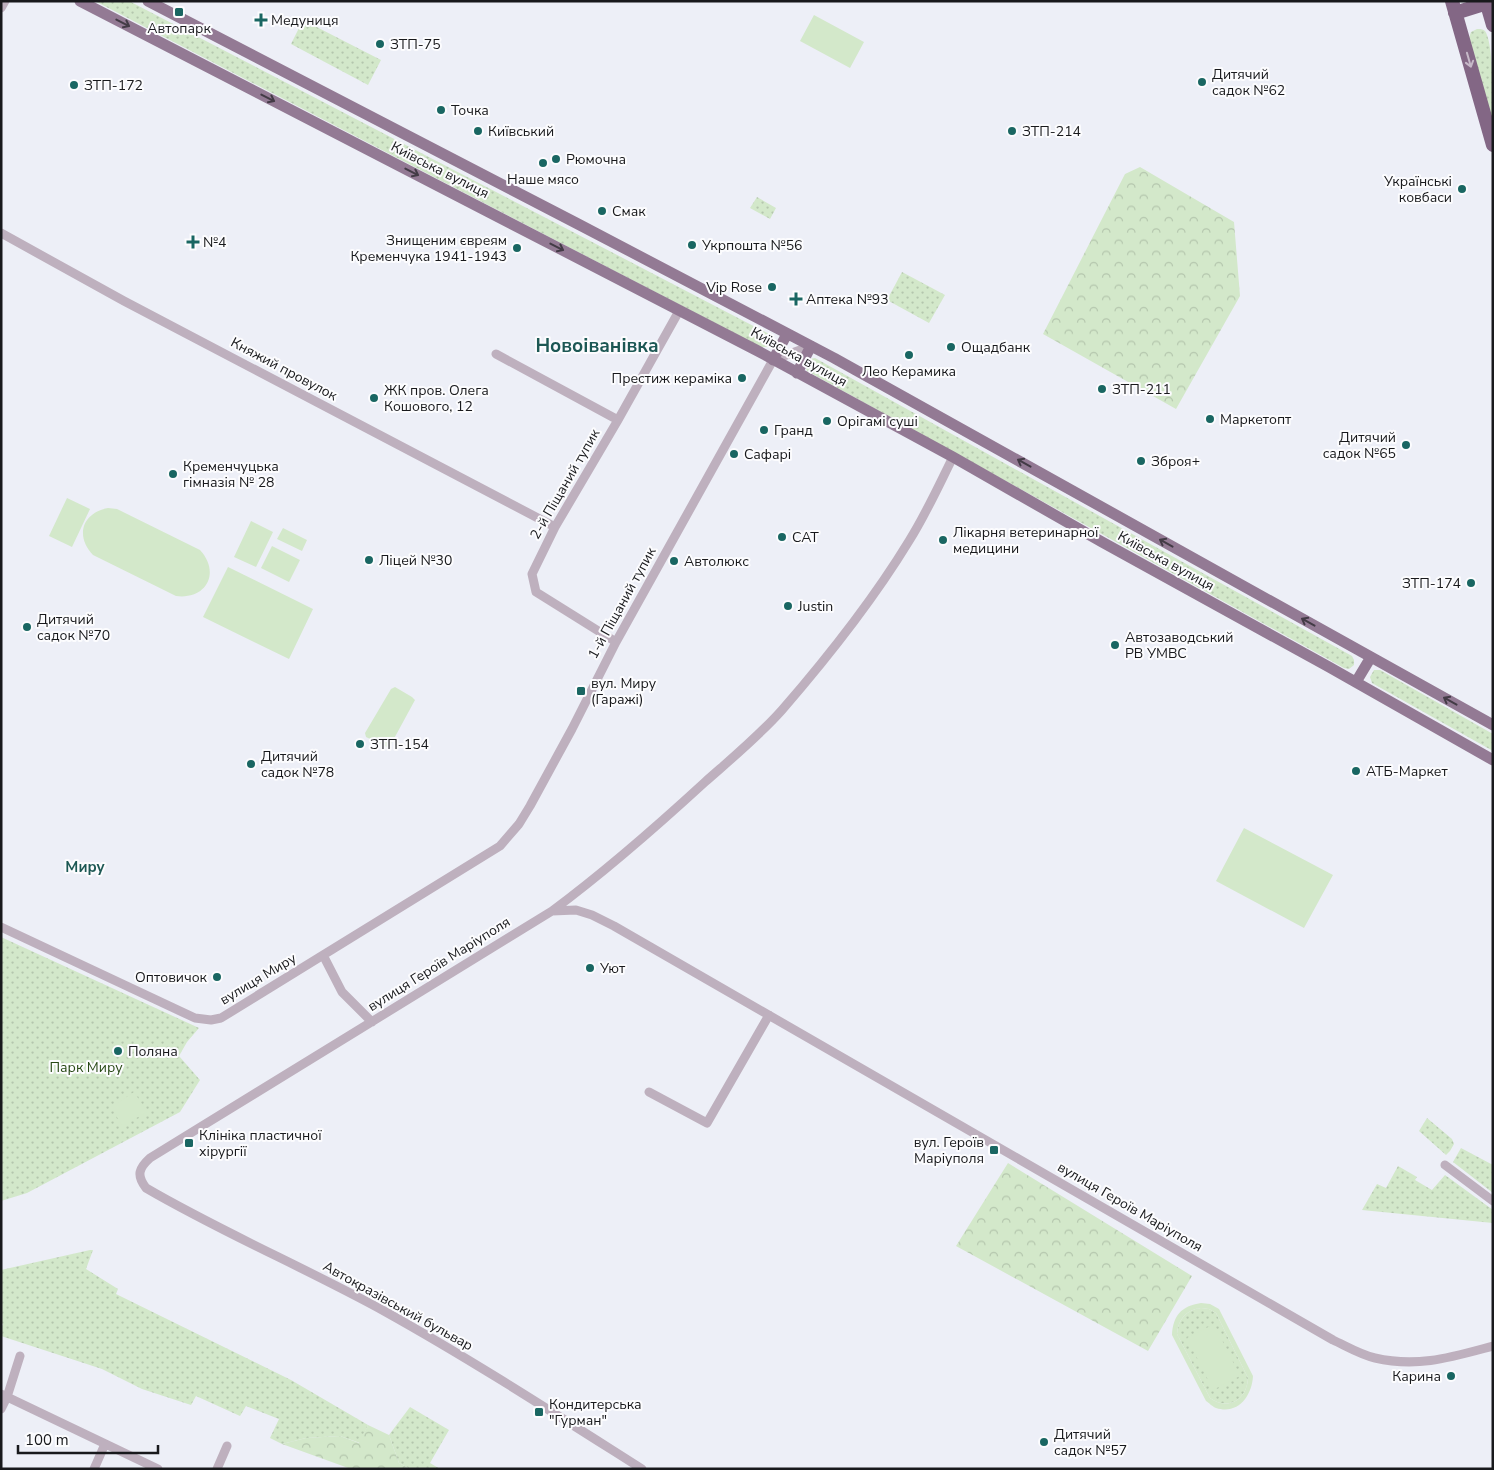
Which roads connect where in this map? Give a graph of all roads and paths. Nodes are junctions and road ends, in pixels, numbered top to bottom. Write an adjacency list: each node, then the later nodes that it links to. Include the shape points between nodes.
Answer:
1 (4, 1): 6 (street)
2 (80, 1): 10 (main road, Київська вулиця, one-way to 10)
3 (148, 1): 11 (main road, Київська вулиця)
4 (1486, 2): 5 (highway); 7 (highway)
5 (1454, 7): 8 (highway, one-way to 8)
6 (1, 8)
7 (1493, 25)
8 (1493, 145)
9 (1, 233): 18 (street, Княжий провулок)
10 (679, 310): 14 (main road, Київська вулиця); 16 (street, 2-й Піщаний тупик)
11 (787, 334): 12 (main road, Київська вулиця); 14 (main road)
12 (811, 346): 14 (street); 15 (main road); 20 (main road, Київська вулиця, one-way to 12)
13 (496, 354): 16 (street)
14 (773, 360): 15 (main road, Київська вулиця); 19 (street, 1-й Піщаний тупик)
15 (797, 373): 17 (main road, Київська вулиця)
16 (618, 420): 18 (street, 2-й Піщаний тупик)
17 (953, 457): 21 (main road, Київська вулиця); 25 (street, via 894,565 782,710 589,884)
18 (555, 527): 19 (street, 2-й Піщаний тупик, via 532,574 536,592)
19 (616, 642): 24 (street, 1-й Піщаний тупик, via 530,806 508,837)
20 (1371, 657): 21 (main road); 22 (main road, Київська вулиця, one-way to 20)
21 (1356, 682): 23 (main road, Київська вулиця)
22 (1493, 724)
23 (1493, 760)
24 (488, 854): 27 (street, вулиця Миру)
25 (552, 911): 28 (street, вулиця Героїв Маріуполя, via 576,910 592,915); 29 (street, вулиця Героїв Маріуполя)
26 (1, 927): 27 (street, вулиця Миру, via 195,1018 211,1020 220,1018)
27 (323, 955): 29 (street, via 342,992)
28 (769, 1015): 30 (street, via 707,1123); 34 (street, вулиця Героїв Маріуполя, via 1332,1340 1374,1358 1414,1362 1438,1360)
29 (372, 1022): 32 (street, вулиця Героїв Маріуполя, via 150,1158 143,1164)
30 (649, 1092)
31 (1445, 1165): 33 (street)
32 (139, 1175): 43 (street, Автокразівський бульвар, via 146,1188 442,1344)
33 (1493, 1201)
34 (1493, 1346)
35 (20, 1356): 36 (street)
36 (4, 1395): 37 (street); 38 (street)
37 (1, 1408)
38 (105, 1444): 40 (street); 41 (street)
39 (227, 1446): 42 (street)
40 (94, 1469)
41 (158, 1469)
42 (217, 1469)
43 (642, 1469)

